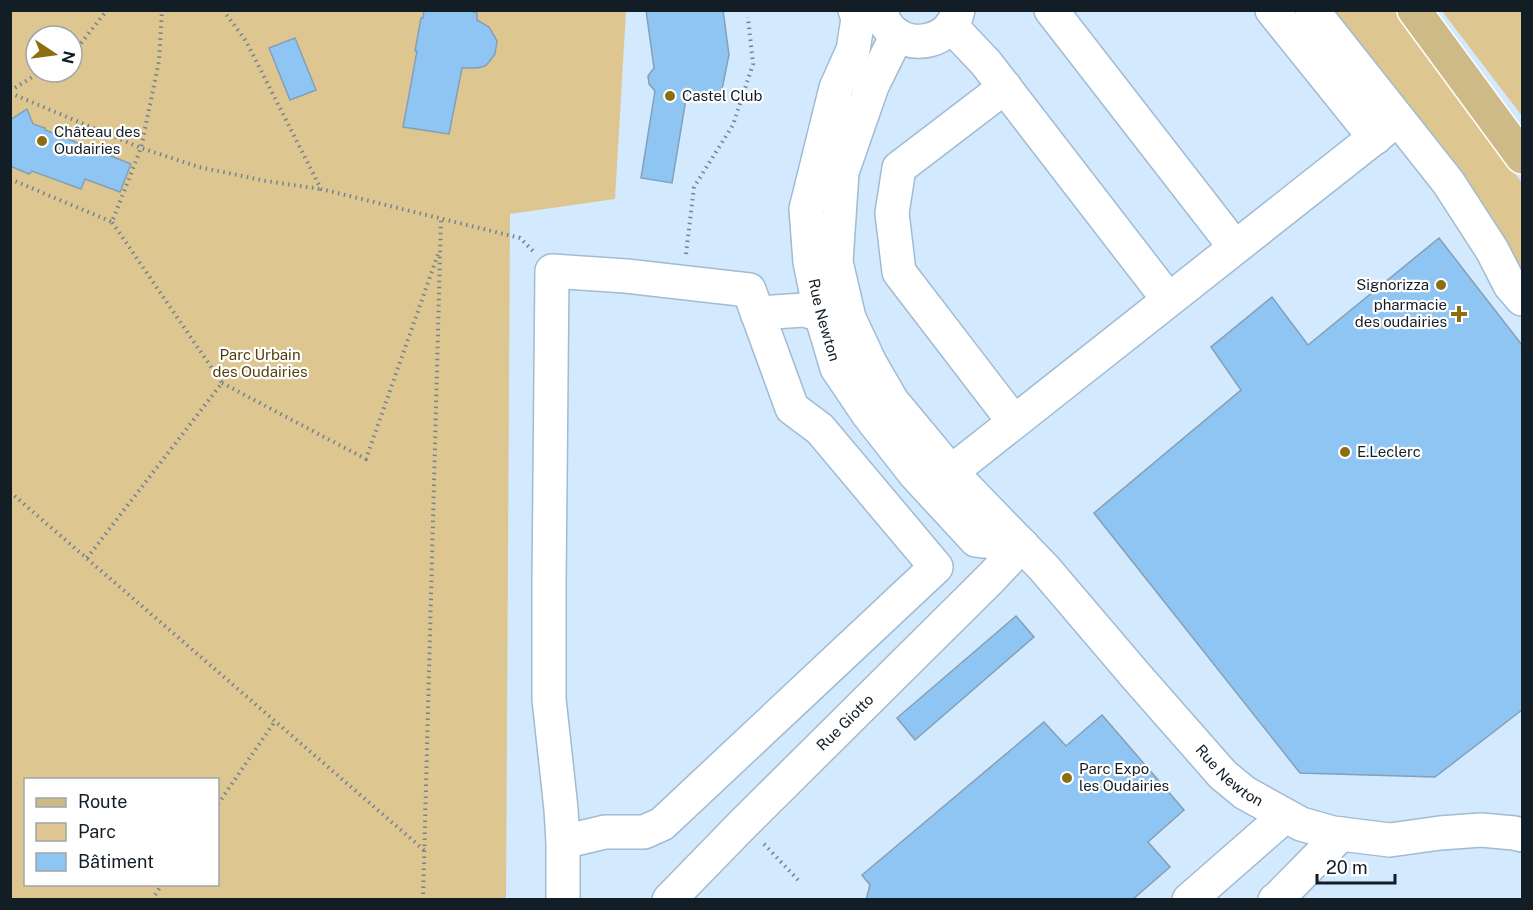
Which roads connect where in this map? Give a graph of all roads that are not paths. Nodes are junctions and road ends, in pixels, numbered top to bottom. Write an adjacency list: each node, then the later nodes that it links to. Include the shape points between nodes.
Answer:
1 (1051, 10): 10 (street)
2 (1272, 10): 8 (street)
3 (1312, 10): 8 (street)
4 (1414, 10): 9 (main road)
5 (955, 18): 6 (street, via 943,34 920,42 908,40); 7 (street)
6 (875, 19): 14 (street, Rue Newton, via 872,86 842,172 836,262)
7 (1005, 87): 11 (street); 15 (street, via 899,168 891,213 899,272)
8 (1387, 129): 10 (street); 12 (street, via 1448,182)
9 (1522, 157)
10 (1235, 247): 11 (street)
11 (1168, 299): 15 (street)
12 (1522, 299)
13 (757, 313): 14 (street); 19 (street, via 792,408 820,429); 23 (street, via 749,290 552,271 549,699)
14 (826, 316): 16 (street, Rue Newton, via 870,363 892,401); 17 (street, Rue Newton, via 837,368 915,474)
15 (1014, 422): 16 (street)
16 (951, 472): 18 (street, Rue Newton)
17 (976, 540): 18 (street); 19 (street)
18 (1022, 545): 20 (street, Rue Newton, via 1223,775 1245,794); 25 (street, Rue Giotto)
19 (936, 567): 23 (street, via 662,824 644,832 605,832)
20 (1285, 816): 21 (street, Rue Newton); 26 (street)
21 (1341, 834): 22 (street, Rue Newton, via 1390,840 1481,830); 27 (street)
22 (1522, 835)
23 (563, 842): 24 (street)
24 (563, 900)
25 (669, 900)
26 (1189, 900)
27 (1275, 900)

